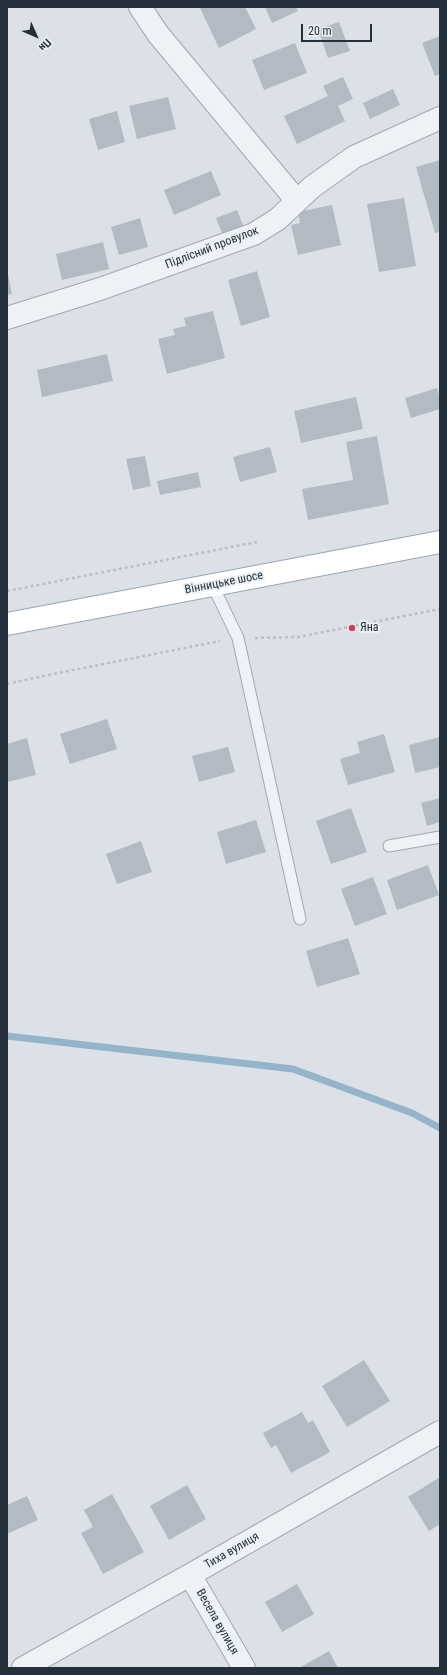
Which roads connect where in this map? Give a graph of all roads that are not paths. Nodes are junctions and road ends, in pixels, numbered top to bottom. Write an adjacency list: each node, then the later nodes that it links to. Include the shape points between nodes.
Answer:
1 (140, 7): 3 (street, via 158,34)
2 (440, 118): 3 (street, Підлісний провулок, via 354,157)
3 (297, 201): 4 (street, Підлісний провулок, via 278,219 254,234 100,289)
4 (7, 318)
5 (440, 542): 6 (main road, Вінницьке шосе)
6 (213, 586): 7 (main road, Вінницьке шосе); 10 (lane, via 238,638)
7 (7, 624)
8 (440, 837): 9 (lane)
9 (389, 846)
10 (300, 919)
11 (440, 1432): 12 (street, Тиха вулиця)
12 (190, 1575): 13 (street, Тиха вулиця); 14 (street, Весела вулиця)
13 (23, 1668)
14 (244, 1668)

